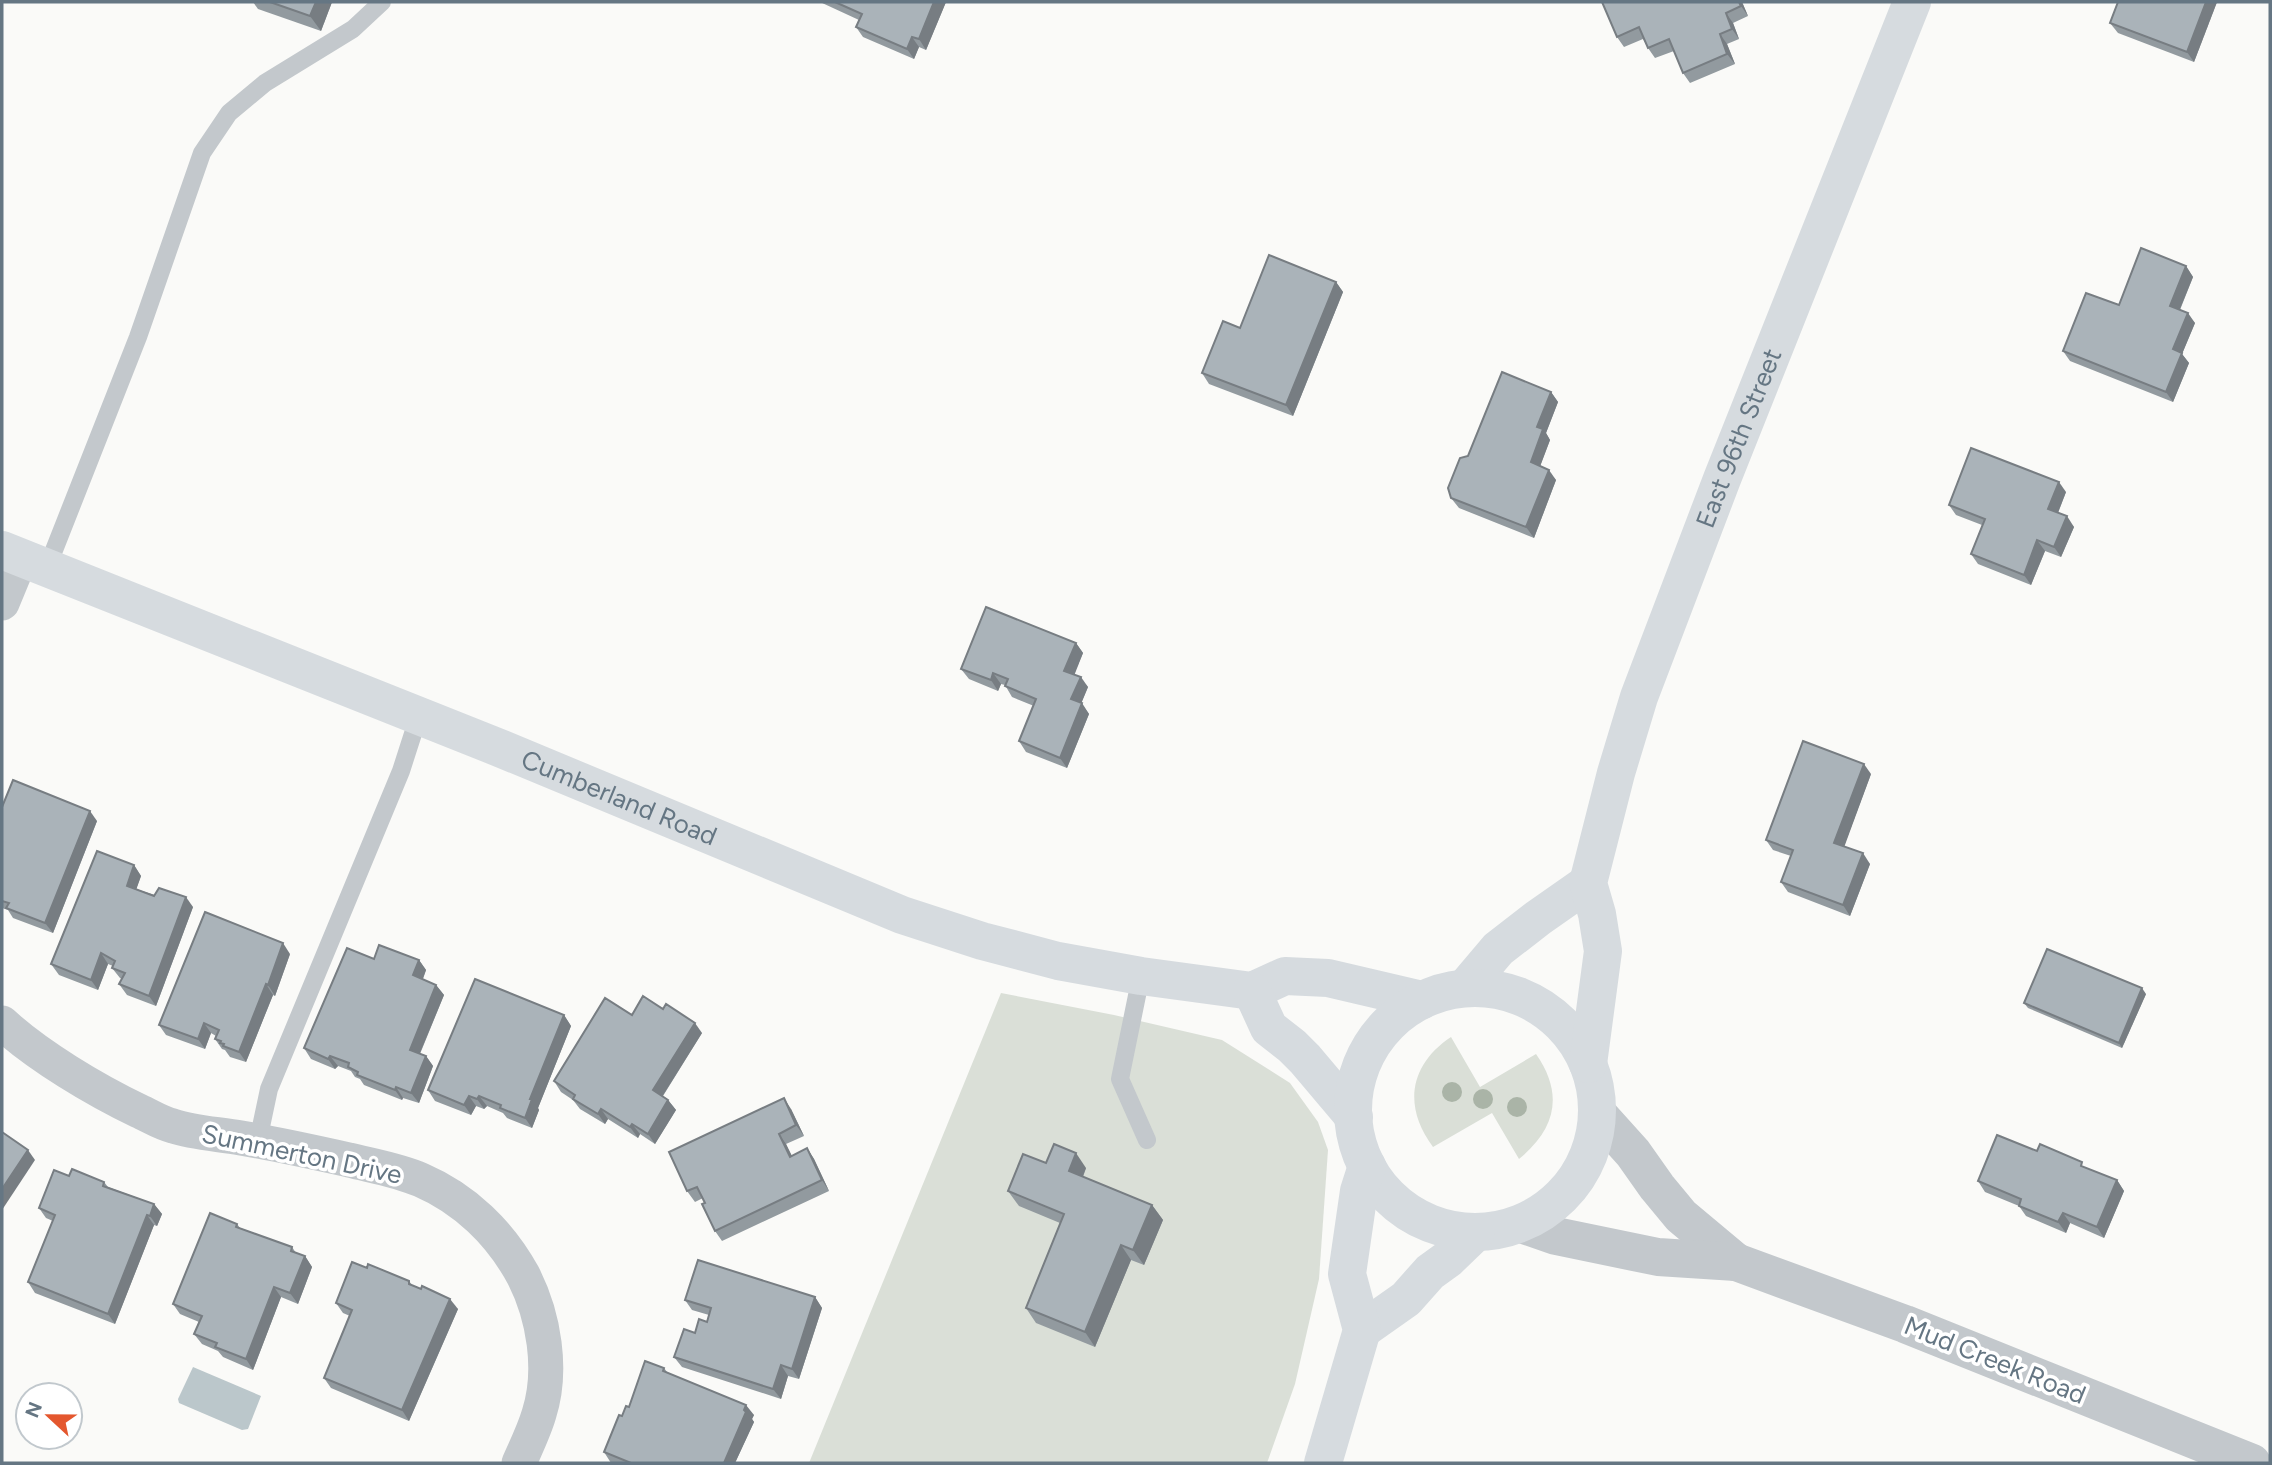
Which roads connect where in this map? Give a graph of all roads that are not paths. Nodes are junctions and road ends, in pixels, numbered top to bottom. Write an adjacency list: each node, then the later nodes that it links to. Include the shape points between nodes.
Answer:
1 (382, 2): 3 (lane, via 353,29 265,83 229,113 202,153 138,337)
2 (1912, 2): 6 (main road, East 96th Street, via 1639,697)
3 (23, 558): 4 (street); 5 (main road, Cumberland Road)
4 (2, 603)
5 (418, 715): 7 (main road, Cumberland Road, via 902,915 982,941); 16 (lane, via 401,771 269,1089)
6 (1588, 883): 8 (main road, via 1498,950); 12 (main road, East 96th Street, via 1603,951)
7 (1141, 976): 9 (main road, Cumberland Road); 15 (lane, via 1119,1079)
8 (1465, 988): 10 (main road); 12 (main road, via 1509,992 1549,1012 1565,1027)
9 (1252, 991): 10 (main road, via 1285,976 1328,978); 14 (main road, via 1269,1028 1304,1059)
10 (1422, 1000): 14 (main road, via 1384,1029 1370,1048 1360,1070)
11 (2, 1023): 16 (street, Summerton Drive, via 105,1095 172,1126)
12 (1588, 1064): 13 (main road)
13 (1597, 1113): 18 (main road, via 1583,1168 1552,1204); 20 (street, Mud Creek Road, via 1681,1216)
14 (1354, 1117): 17 (main road)
15 (1147, 1140)
16 (258, 1141): 22 (street, Summerton Drive, via 420,1180 448,1194 497,1235 530,1289 544,1350 540,1413)
17 (1367, 1166): 19 (main road, via 1381,1188 1424,1221); 21 (main road, via 1347,1274)
18 (1521, 1224): 19 (main road); 20 (street, Mud Creek Road, via 1658,1257)
19 (1476, 1232): 21 (main road, via 1406,1299)
20 (1736, 1262): 24 (street, Mud Creek Road, via 1905,1324)
21 (1362, 1330): 23 (main road)
22 (519, 1463)
23 (1323, 1463)
24 (2252, 1463)

